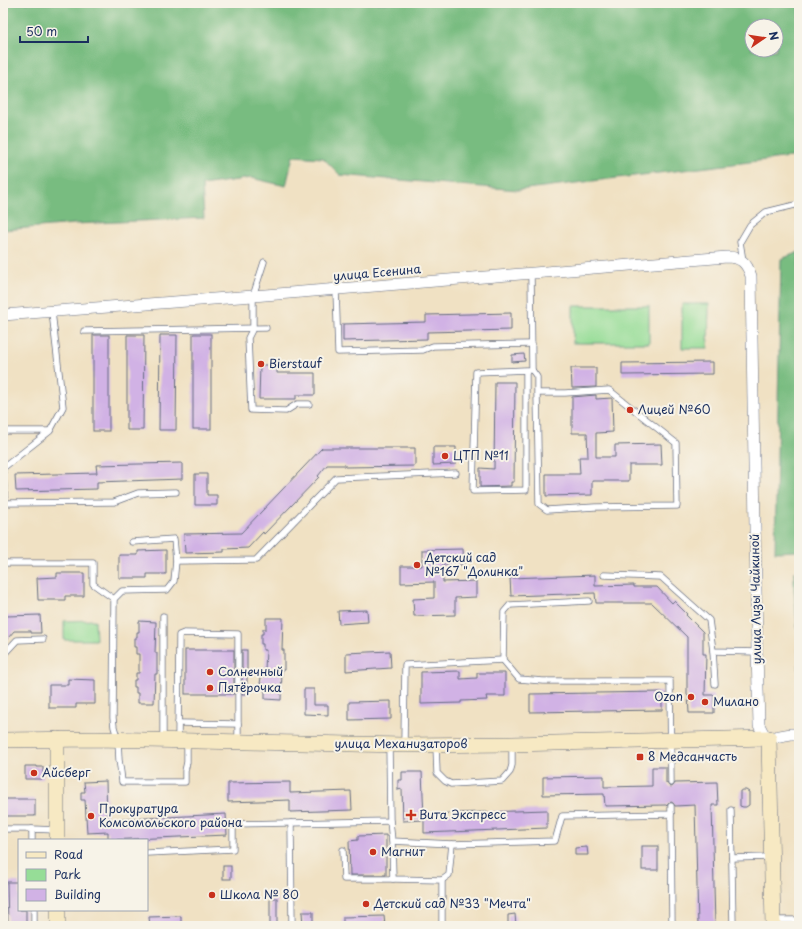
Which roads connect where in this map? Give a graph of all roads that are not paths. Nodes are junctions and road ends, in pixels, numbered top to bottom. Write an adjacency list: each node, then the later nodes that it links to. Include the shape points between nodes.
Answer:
1 (799, 204): 3 (lane, via 766,212 750,224 740,242)
2 (264, 262): 6 (lane)
3 (745, 265): 4 (street, улица Есенина, via 735,257 727,256); 32 (street, улица Лизы Чайкиной, via 751,276)
4 (531, 273): 5 (street, улица Есенина); 12 (lane)
5 (336, 290): 6 (street, улица Есенина); 12 (lane, via 338,352 422,350 434,346)
6 (253, 296): 7 (street, улица Есенина); 9 (lane)
7 (52, 312): 8 (street, улица Есенина); 17 (lane, via 63,407)
8 (3, 315)
9 (253, 328): 10 (lane); 11 (lane); 15 (lane, via 248,338 251,410 286,411 298,404)
10 (266, 328)
11 (84, 331)
12 (532, 344): 13 (lane)
13 (529, 370): 13 (lane, via 526,490 473,490 476,372); 14 (lane, via 537,377)
14 (537, 393): 14 (lane, via 539,504 547,510 677,506 676,444 609,390)
15 (310, 404)
16 (3, 431): 17 (lane)
17 (50, 431): 18 (lane)
18 (3, 468)
19 (3, 473): 22 (lane)
20 (456, 473): 24 (lane, via 336,478 256,560)
21 (176, 492): 22 (lane, via 138,493 114,502 5,503)
22 (4, 496)
23 (132, 542): 24 (lane, via 174,540)
24 (176, 562): 27 (lane, via 174,582 167,590 122,591)
25 (3, 563): 27 (lane, via 93,563 93,584)
26 (604, 575): 31 (lane, via 661,577 709,620)
27 (114, 599): 42 (lane, via 113,718)
28 (589, 601): 34 (lane, via 510,605 504,612)
29 (163, 616): 44 (lane)
30 (43, 639): 33 (lane, via 17,640)
31 (713, 651): 32 (lane); 35 (lane)
32 (757, 652): 39 (street, улица Лизы Чайкиной, via 759,726)
33 (3, 655)
34 (503, 660): 43 (lane, via 519,679 670,681); 47 (lane, via 405,665)
35 (715, 684)
36 (178, 723): 37 (lane); 37 (lane, via 179,636 184,633 238,634); 44 (lane)
37 (238, 724): 45 (lane)
38 (799, 734): 39 (street, улица Механизаторов)
39 (769, 738): 43 (main road, улица Механизаторов); 63 (main road)
40 (57, 739): 41 (main road, улица Механизаторов); 42 (main road, улица Механизаторов); 57 (main road)
41 (3, 740)
42 (118, 740): 44 (main road, улица Механизаторов); 44 (lane, via 122,782 185,782 187,762)
43 (671, 740): 46 (main road, улица Механизаторов); 49 (lane)
44 (176, 741): 45 (main road, улица Механизаторов)
45 (238, 742): 47 (main road, улица Механизаторов)
46 (512, 744): 48 (main road, улица Механизаторов); 48 (lane, via 512,765 510,772 502,781 451,784 438,773)
47 (397, 745): 48 (main road, улица Механизаторов); 53 (lane)
48 (436, 745)
49 (671, 783)
50 (671, 806): 52 (lane)
51 (731, 810): 64 (lane)
52 (671, 814): 60 (lane, via 562,816 555,842); 75 (lane)
53 (390, 821): 54 (lane); 59 (lane)
54 (291, 823): 62 (lane, via 233,824 233,849); 73 (lane)
55 (32, 828): 56 (lane); 57 (lane); 58 (lane)
56 (3, 829)
57 (57, 835)
58 (32, 839)
59 (392, 841): 60 (lane); 65 (lane)
60 (452, 844): 66 (lane, via 449,875)
61 (343, 850): 65 (lane, via 344,879)
62 (148, 853)
63 (772, 857): 64 (lane); 70 (main road)
64 (732, 858): 76 (lane)
65 (393, 879): 66 (lane)
66 (442, 880): 74 (lane)
67 (34, 911): 71 (lane)
68 (58, 911): 72 (main road)
69 (799, 920): 70 (lane)
70 (773, 923)
71 (34, 926)
72 (58, 926)
73 (292, 926)
74 (442, 926)
75 (672, 926)
76 (733, 926)

